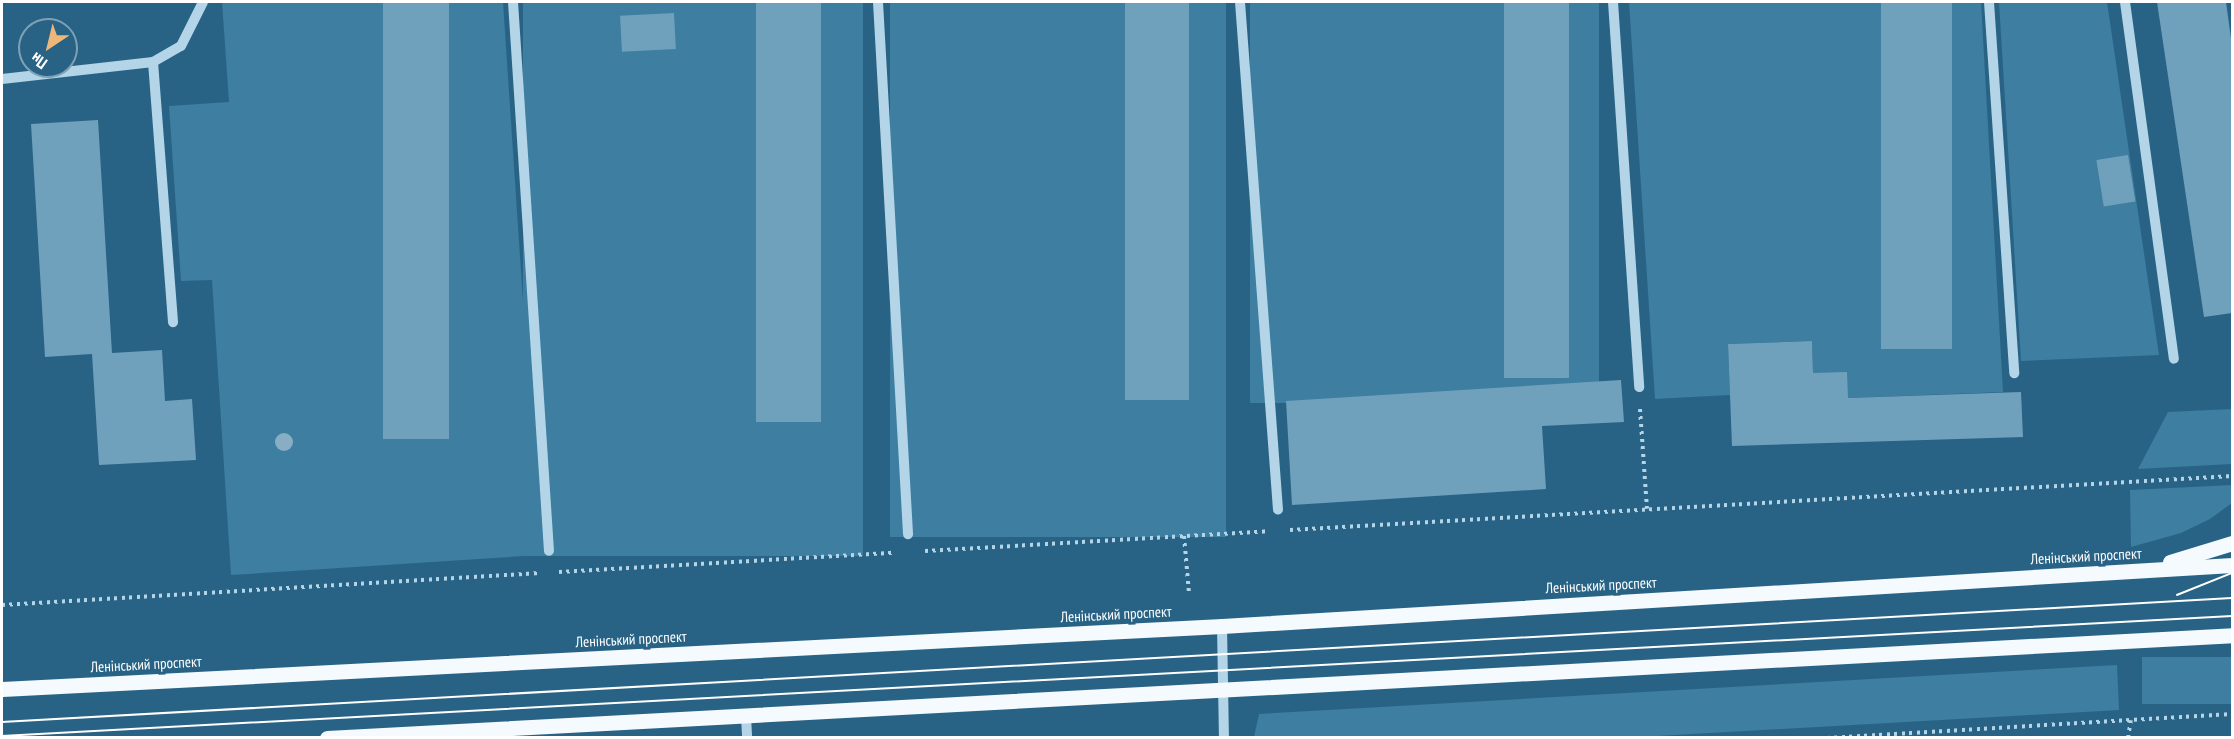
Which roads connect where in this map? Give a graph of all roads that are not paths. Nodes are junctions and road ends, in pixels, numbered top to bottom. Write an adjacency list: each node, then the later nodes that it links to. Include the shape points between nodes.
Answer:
1 (203, 2): 8 (street, via 181,46)
2 (513, 2): 17 (street)
3 (878, 2): 15 (street)
4 (1240, 2): 14 (street)
5 (1613, 2): 13 (street)
6 (1989, 2): 12 (street)
7 (2125, 2): 11 (street)
8 (153, 62): 9 (street); 10 (street)
9 (2, 79)
10 (173, 322)
11 (2174, 359)
12 (2014, 373)
13 (1638, 387)
14 (1278, 510)
15 (908, 534)
16 (2232, 543): 19 (main road)
17 (549, 551)
18 (2232, 565): 19 (main road, Ленінський проспект)
19 (2138, 571): 20 (main road, Ленінський проспект)
20 (1222, 626): 22 (street); 23 (main road, Ленінський проспект)
21 (2232, 635): 22 (main road)
22 (1222, 688): 24 (main road); 27 (street)
23 (2, 689)
24 (746, 716): 25 (main road); 26 (street)
25 (327, 738)
26 (747, 738)
27 (1224, 738)

